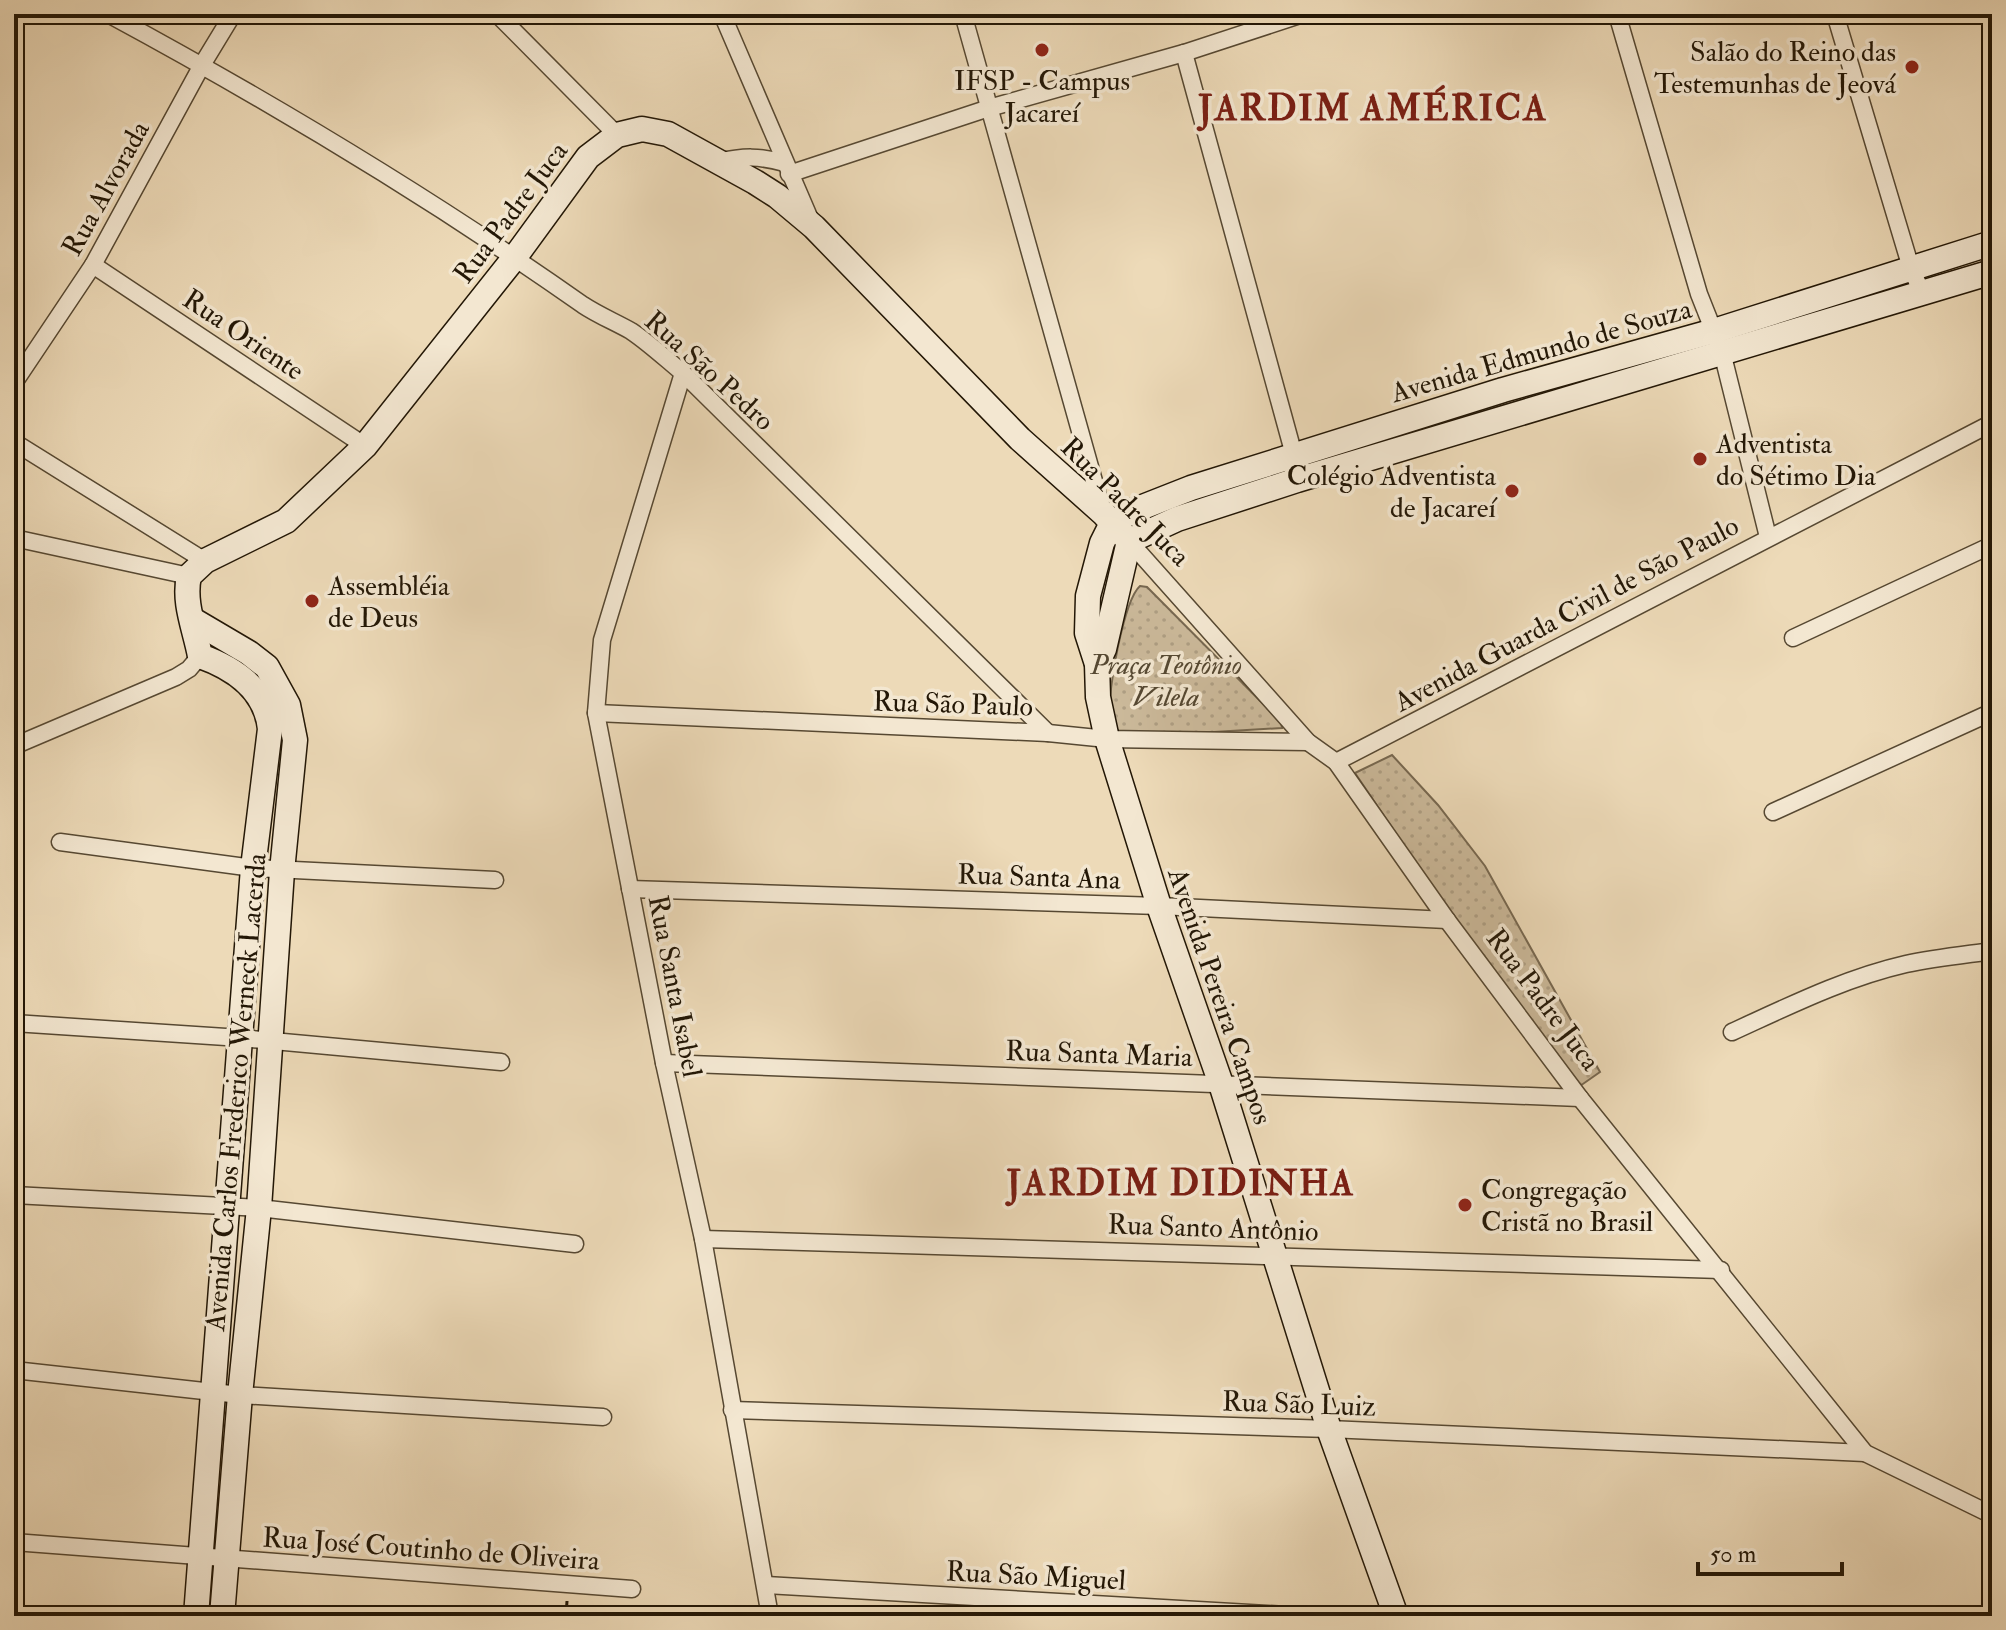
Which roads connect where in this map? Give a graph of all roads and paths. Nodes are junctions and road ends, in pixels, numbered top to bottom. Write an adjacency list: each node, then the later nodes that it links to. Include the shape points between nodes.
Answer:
1 (108, 14): 10 (street, Rua São Pedro)
2 (233, 14): 10 (street, Rua Alvorada)
3 (497, 14): 12 (street)
4 (722, 14): 14 (street)
5 (963, 14): 11 (street)
6 (1303, 14): 9 (street)
7 (1617, 14): 22 (street, via 1699,294)
8 (1835, 14): 19 (street)
9 (1184, 53): 11 (street); 28 (street)
10 (202, 65): 17 (street, Rua São Pedro); 18 (street, Rua Alvorada)
11 (989, 108): 14 (street); 29 (street)
12 (617, 135): 13 (street, Rua Padre Juca, via 642,129 668,134); 17 (street, Rua Padre Juca, via 588,157)
13 (719, 162): 14 (street, via 763,156); 15 (street, Rua Padre Juca, via 777,196)
14 (787, 168): 15 (street)
15 (814, 227): 29 (street, Rua Padre Juca, via 1020,439)
16 (1992, 243): 19 (street, Avenida Edmundo de Souza)
17 (515, 257): 23 (street, Rua São Pedro, via 632,332); 27 (street, Rua Padre Juca)
18 (93, 265): 24 (street, Rua Alvorada); 27 (street, Rua Oriente)
19 (1911, 268): 21 (street); 22 (street, Avenida Edmundo de Souza)
20 (1992, 272): 21 (street, Avenida Edmundo de Souza)
21 (1922, 293): 22 (street, Avenida Edmundo de Souza)
22 (1718, 342): 28 (street, Avenida Edmundo de Souza, via 1503,390); 29 (street, Avenida Edmundo de Souza, via 1510,418 1177,519); 30 (street)
23 (683, 373): 38 (street, Rua Santa Isabel, via 602,640); 39 (street, Rua São Pedro)
24 (14, 383)
25 (1992, 423): 30 (street, Avenida Guarda Civil de São Paulo)
26 (14, 442): 33 (street)
27 (365, 446): 33 (street, Rua Padre Juca, via 286,521)
28 (1294, 455): 29 (street, Avenida Edmundo de Souza, via 1130,512)
29 (1115, 527): 40 (street, Avenida Pereira Campos, via 1095,562 1088,596 1087,633 1097,664); 41 (street, Rua Padre Juca)
30 (1768, 537): 43 (street, Avenida Guarda Civil de São Paulo)
31 (14, 538): 33 (street)
32 (1992, 545): 35 (street)
33 (197, 569): 34 (street, via 186,592)
34 (193, 620): 36 (street); 47 (street, Avenida Carlos Frederico Werneck Lacerda, via 267,667 288,705 295,740)
35 (1793, 638)
36 (200, 656): 42 (street, via 176,677); 46 (street, Avenida Carlos Frederico Werneck Lacerda, via 238,674 268,715)
37 (1992, 712): 44 (street)
38 (596, 713): 39 (street, Rua São Paulo); 49 (street, Rua Santa Isabel)
39 (1048, 733): 40 (street, Rua São Paulo)
40 (1107, 739): 41 (street, Rua São Paulo); 50 (street, Avenida Pereira Campos)
41 (1308, 742): 43 (street, Rua Padre Juca)
42 (14, 746)
43 (1336, 762): 51 (street, Rua Padre Juca)
44 (1773, 812)
45 (60, 842): 46 (street)
46 (253, 868): 47 (street); 55 (street, Avenida Carlos Frederico Werneck Lacerda)
47 (282, 871): 48 (street); 56 (street, Avenida Carlos Frederico Werneck Lacerda)
48 (495, 880)
49 (630, 889): 50 (street, Rua Santa Ana); 58 (street, Rua Santa Isabel)
50 (1159, 906): 51 (street, Rua Santa Ana); 59 (street, Avenida Pereira Campos)
51 (1447, 920): 60 (street, Rua Padre Juca)
52 (1992, 951): 54 (street, via 1865,975)
53 (14, 1023): 55 (street)
54 (1732, 1032)
55 (241, 1038): 56 (street); 62 (street, Avenida Carlos Frederico Werneck Lacerda)
56 (270, 1041): 57 (street); 63 (street, Avenida Carlos Frederico Werneck Lacerda)
57 (501, 1062)
58 (664, 1063): 59 (street, Rua Santa Maria); 64 (street, Rua Santa Isabel)
59 (1221, 1084): 60 (street, Rua Santa Maria); 66 (street, Avenida Pereira Campos)
60 (1580, 1098): 67 (street, Rua Padre Juca)
61 (14, 1195): 62 (street)
62 (226, 1207): 63 (street); 69 (street, Avenida Carlos Frederico Werneck Lacerda)
63 (259, 1208): 65 (street); 70 (street, Avenida Carlos Frederico Werneck Lacerda)
64 (703, 1239): 66 (street, Rua Santo Antônio); 71 (street, Rua Santa Isabel)
65 (575, 1244)
66 (1273, 1255): 67 (street, Rua Santo Antônio); 73 (street, Avenida Pereira Campos)
67 (1721, 1270): 74 (street, Rua Padre Juca)
68 (14, 1370): 69 (street)
69 (213, 1392): 70 (street); 77 (street, Avenida Carlos Frederico Werneck Lacerda)
70 (240, 1395): 72 (street); 78 (street, Avenida Carlos Frederico Werneck Lacerda)
71 (732, 1410): 73 (street, Rua São Luiz); 79 (street, Rua Santa Isabel)
72 (603, 1417)
73 (1329, 1429): 74 (street, Rua São Luiz); 85 (street, Avenida Pereira Campos)
74 (1865, 1453): 75 (street, Rua Padre Juca)
75 (1992, 1515)
76 (14, 1542): 77 (street, Rua José Coutinho de Oliveira)
77 (202, 1554): 78 (street, Rua José Coutinho de Oliveira); 81 (street, Avenida Carlos Frederico Werneck Lacerda)
78 (227, 1558): 80 (street, Rua José Coutinho de Oliveira); 82 (street, Avenida Carlos Frederico Werneck Lacerda)
79 (766, 1585): 83 (street, Rua Santa Isabel); 84 (street, Rua São Miguel)
80 (632, 1589)
81 (196, 1616)
82 (222, 1616)
83 (770, 1616)
84 (1304, 1616)
85 (1396, 1616)

